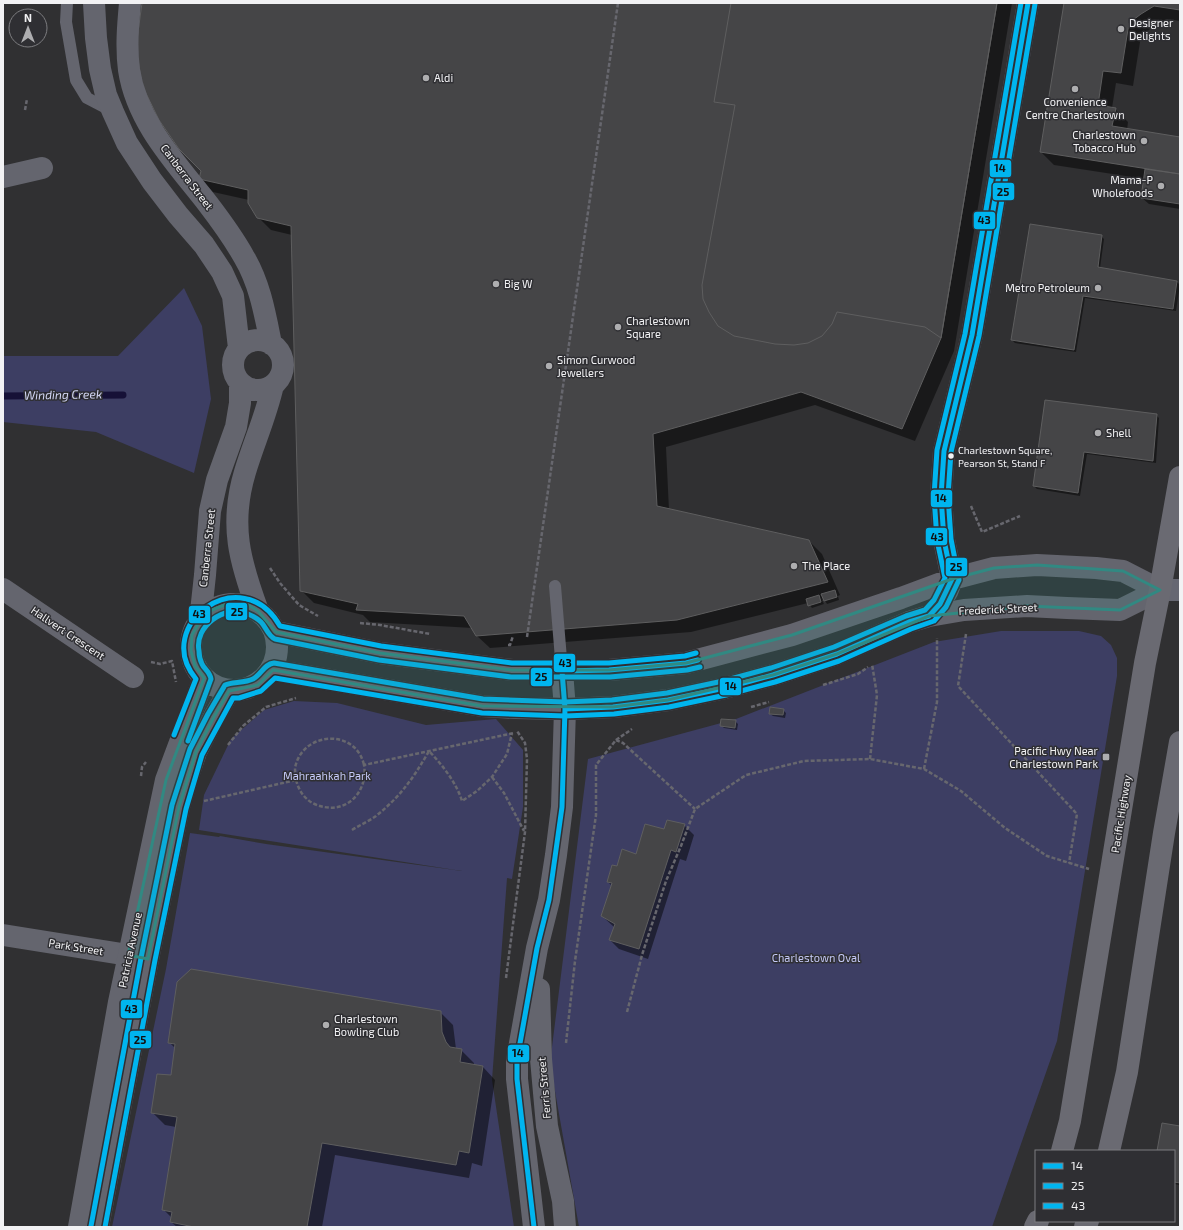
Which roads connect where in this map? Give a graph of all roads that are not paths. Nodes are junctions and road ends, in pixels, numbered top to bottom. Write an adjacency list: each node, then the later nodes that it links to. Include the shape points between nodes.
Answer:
1 (67, 3): 5 (lane, via 66,22 76,80 88,98)
2 (94, 3): 5 (street, via 100,69)
3 (130, 3): 8 (street, Canberra Street, via 127,48 129,71 146,121 245,258 259,290)
4 (1028, 3): 13 (street, via 972,334 944,451 941,496 944,540)
5 (113, 112): 9 (street, via 127,143 152,181 204,245 222,272 233,296)
6 (42, 168): 7 (street)
7 (3, 177)
8 (271, 344): 9 (street, via 262,340 252,340); 11 (street, via 278,350 283,364 279,378)
9 (239, 348): 10 (street, via 235,354 233,369)
10 (240, 383): 11 (street, via 254,390); 19 (street, Canberra Street, via 236,427 217,480 210,511)
11 (273, 385): 17 (street, via 269,405 245,472 237,511 239,546 245,575)
12 (1180, 477): 16 (highway, Pacific Highway)
13 (952, 578): 16 (street, via 994,568 1037,565 1096,568 1123,571); 18 (street, via 940,604); 22 (street, via 792,635 686,663 609,670)
14 (555, 586): 22 (lane)
15 (3, 589): 23 (street, Hallvert Crescent)
16 (1170, 590): 18 (street, Frederick Street, via 1120,610 1027,606 964,610); 31 (highway, Pacific Highway, via 1145,663 1071,1114)
17 (258, 611): 19 (street, via 248,605 227,604 212,610); 20 (street, via 265,615)
18 (929, 616): 26 (street, Frederick Street, via 909,622 837,654 725,688 668,700 613,707)
19 (200, 621): 24 (street, via 192,635 191,651 195,666)
20 (276, 632): 21 (street, via 277,651); 22 (street, via 388,654 512,670)
21 (273, 670): 25 (street, via 258,685); 26 (street, Frederick Street, via 482,706)
22 (562, 671): 26 (street, Ferris Street)
23 (133, 677)
24 (204, 678): 25 (street); 30 (street, Patricia Avenue, via 166,780)
25 (229, 691): 30 (street, Patricia Avenue, via 196,752)
26 (565, 709): 29 (street, Ferris Street, via 561,814 549,900)
27 (1180, 742): 32 (highway, via 1127,1072)
28 (3, 935): 30 (street, Park Street)
29 (537, 948): 35 (street, Ferris Street, via 517,1060 517,1086); 36 (street, Ferris Street, via 541,1059 546,1111 563,1201)
30 (138, 957): 33 (street, Patricia Avenue, via 119,1002); 34 (street, Patricia Avenue)
31 (1062, 1150)
32 (1109, 1150)
33 (79, 1227)
34 (98, 1227)
35 (534, 1227)
36 (565, 1227)

